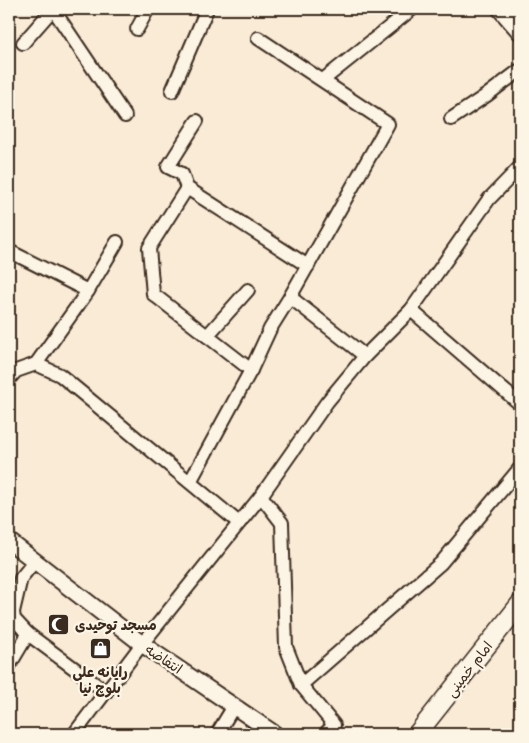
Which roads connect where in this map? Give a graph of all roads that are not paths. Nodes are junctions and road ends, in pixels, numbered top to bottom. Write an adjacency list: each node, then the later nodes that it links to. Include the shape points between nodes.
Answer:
1 (53, 9): 9 (street); 13 (street)
2 (148, 9): 6 (street)
3 (207, 9): 12 (street)
4 (412, 9): 11 (street)
5 (510, 13): 7 (street)
6 (137, 28)
7 (520, 32)
8 (258, 38): 11 (street)
9 (23, 43)
10 (520, 70): 14 (street)
11 (323, 80): 20 (street, via 388,124)
12 (172, 91)
13 (125, 116)
14 (451, 119)
15 (197, 121): 17 (street, via 168,167 182,174)
16 (520, 167): 24 (street, via 489,199)
17 (187, 188): 20 (street); 25 (street, via 149,248 153,294)
18 (117, 242): 22 (street)
19 (9, 251): 22 (street)
20 (308, 266): 23 (street)
21 (248, 290): 25 (street)
22 (88, 291): 27 (street)
23 (290, 297): 26 (street); 28 (street, via 270,329)
24 (411, 310): 26 (street); 30 (street)
25 (207, 336): 28 (street)
26 (365, 356): 33 (street, via 327,402)
27 (36, 364): 29 (street, via 16,371); 32 (street, via 60,375)
28 (251, 370): 32 (street)
29 (9, 379)
30 (520, 404)
31 (519, 474): 42 (street, via 441,563)
32 (190, 482): 34 (street)
33 (261, 496): 34 (street); 42 (street, via 282,523 286,647)
34 (239, 523): 40 (street)
35 (9, 541): 36 (street, انتفاضه)
36 (34, 562): 37 (street); 40 (street, انتفاضه)
37 (15, 576): 39 (street, via 14,619)
38 (520, 604): 49 (main road, امام خمینی)
39 (28, 634): 41 (street); 43 (street)
40 (142, 644): 43 (street); 44 (street, انتفاضه)
41 (9, 666)
42 (301, 685): 48 (street, via 334,725)
43 (106, 692): 45 (street)
44 (234, 706): 46 (street); 47 (street, انتفاضه)
45 (74, 734)
46 (217, 734)
47 (275, 734)
48 (325, 734)
49 (417, 734)

